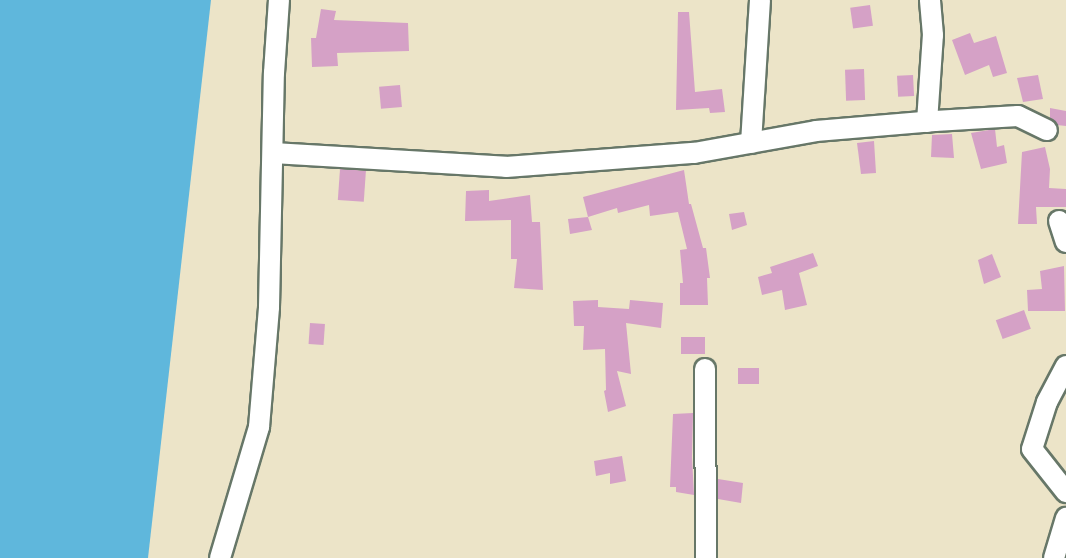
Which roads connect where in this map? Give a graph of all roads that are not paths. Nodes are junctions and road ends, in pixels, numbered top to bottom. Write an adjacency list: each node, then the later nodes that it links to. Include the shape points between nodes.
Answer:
1 (279, 0): 7 (street)
2 (760, 0): 6 (street)
3 (930, 0): 4 (street, via 933,35)
4 (927, 122): 5 (street, via 1018,116); 6 (street, via 816,131)
5 (1047, 130)
6 (751, 143): 7 (street, via 694,153 506,167)
7 (273, 153): 14 (street, via 269,307 259,427)
8 (1059, 221): 9 (street)
9 (1066, 242)
10 (1066, 366): 12 (street, via 1047,402 1032,449)
11 (705, 369): 15 (street)
12 (1066, 492)
13 (1066, 518): 16 (street)
14 (220, 558)
15 (706, 558)
16 (1054, 558)

